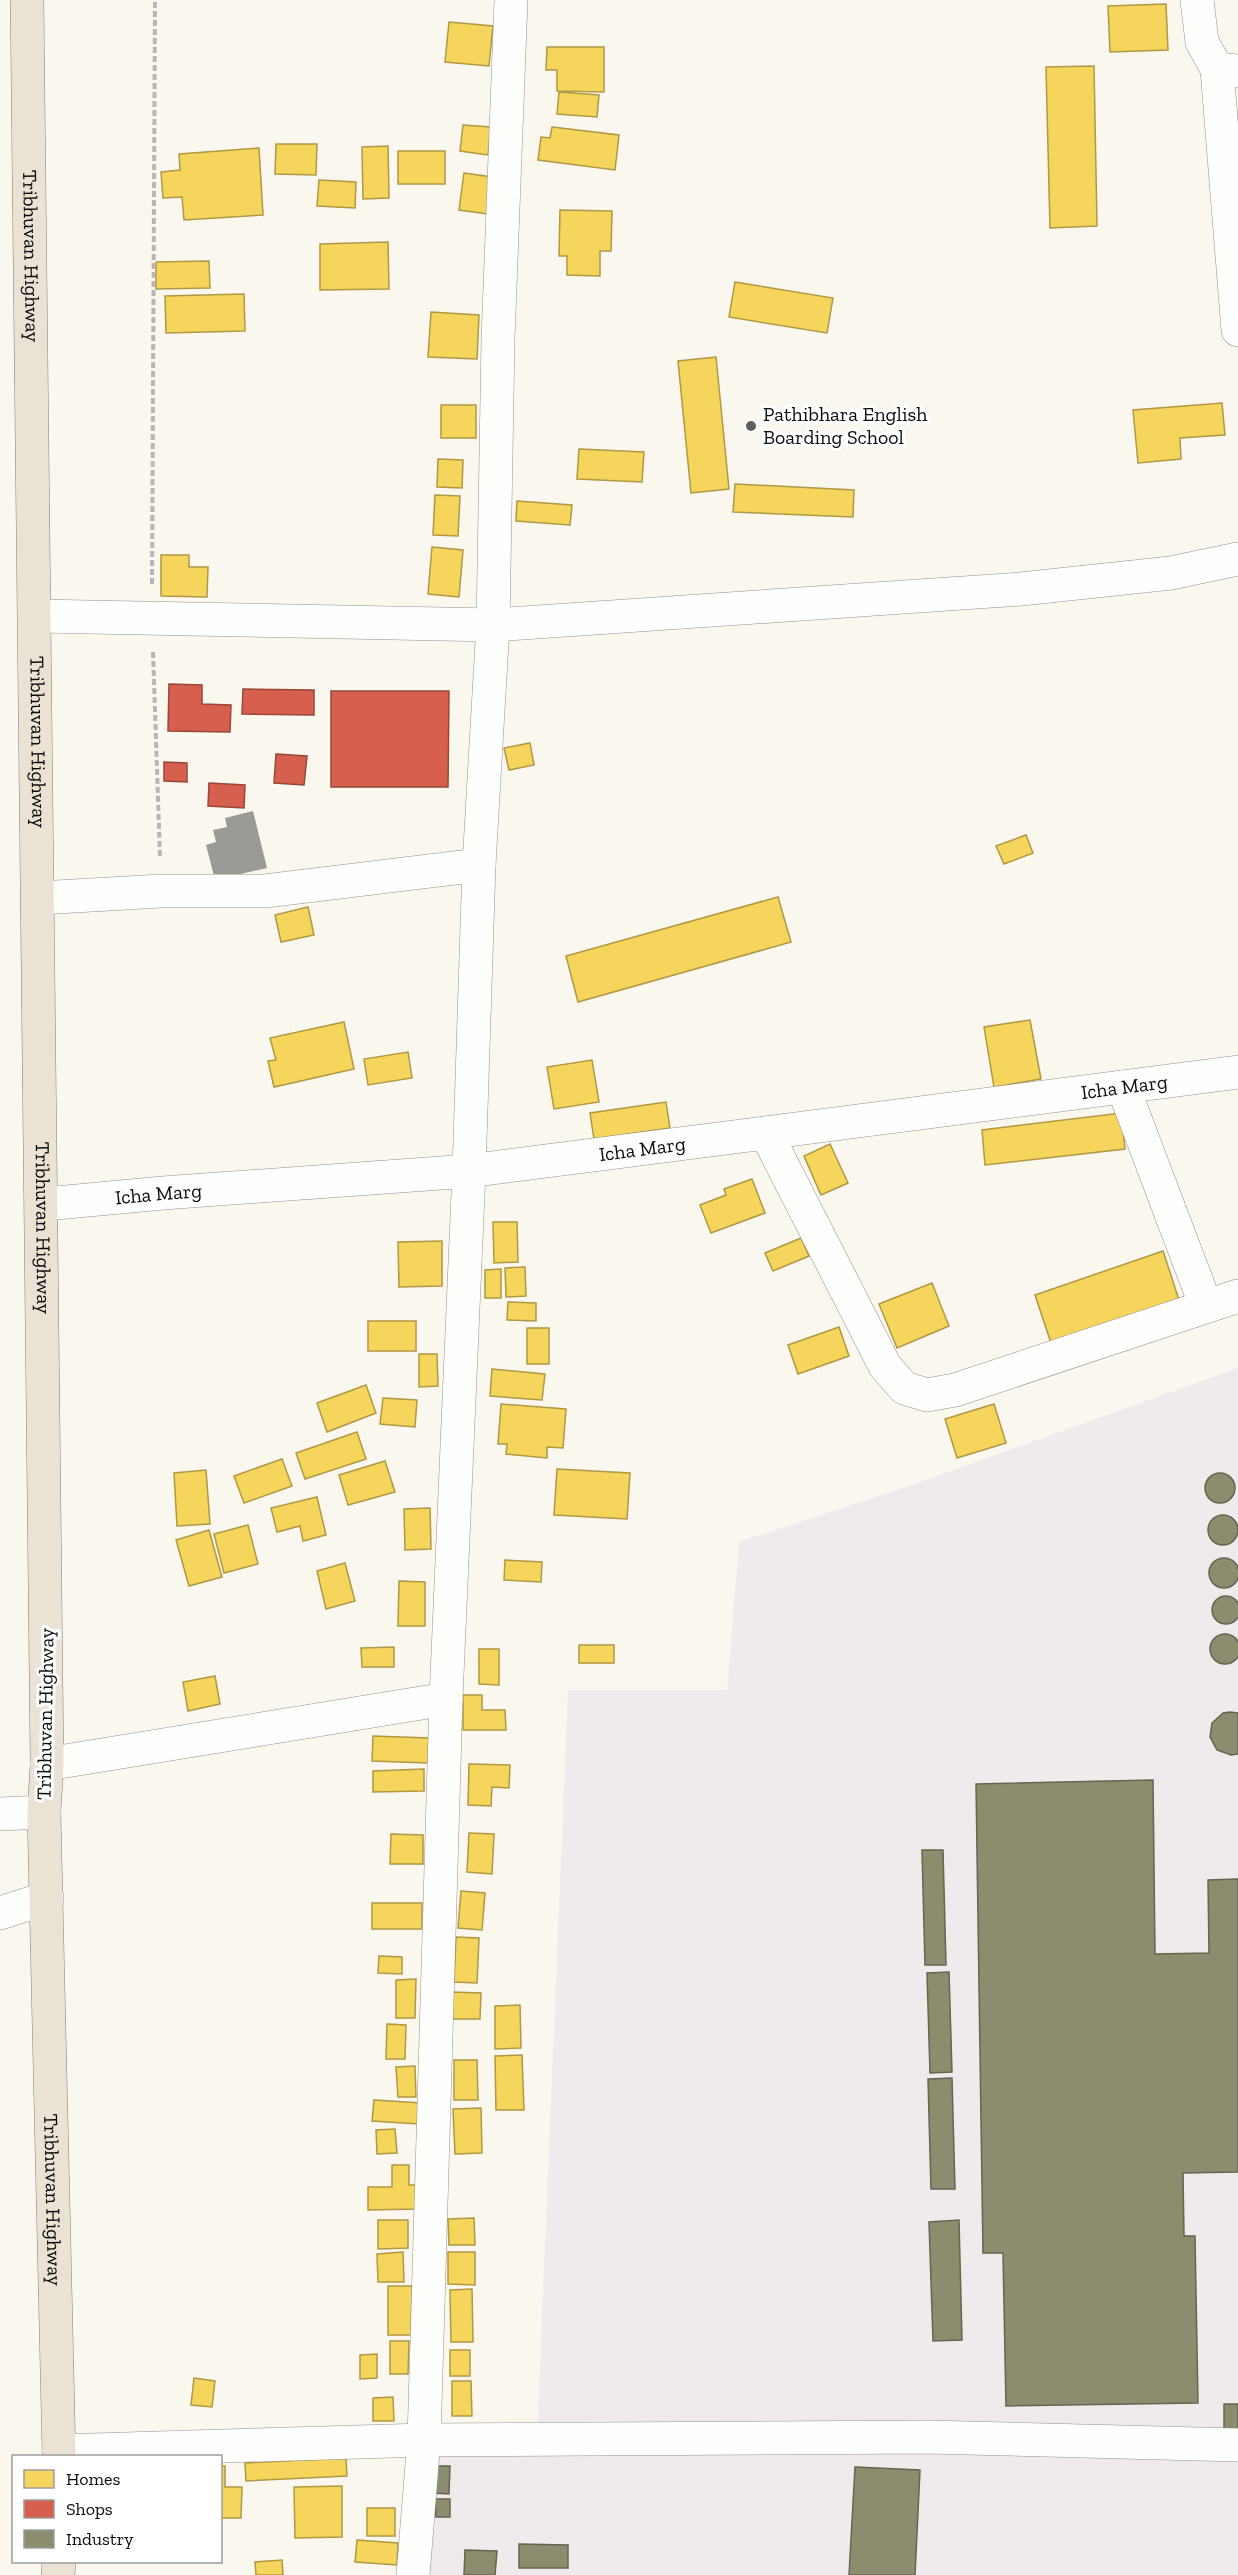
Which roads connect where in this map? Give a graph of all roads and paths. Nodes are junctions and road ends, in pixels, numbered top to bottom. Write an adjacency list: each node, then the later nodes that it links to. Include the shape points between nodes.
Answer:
1 (27, 0): 8 (highway, Tribhuvan Highway)
2 (155, 0): 9 (path)
3 (511, 0): 10 (street, via 498,339)
4 (1197, 0): 5 (street, via 1202,42)
5 (1227, 70): 6 (street)
6 (1238, 330)
7 (1238, 559): 10 (street, via 1171,573 1021,589)
8 (38, 616): 9 (street); 13 (highway, Tribhuvan Highway)
9 (152, 617): 10 (street); 12 (path)
10 (493, 625): 11 (street)
11 (479, 865): 12 (street, via 265,891); 17 (street)
12 (161, 891): 13 (street)
13 (39, 898): 18 (highway, Tribhuvan Highway)
14 (1238, 1072): 15 (street, Icha Marg)
15 (1123, 1087): 16 (street, Icha Marg); 20 (street)
16 (766, 1133): 17 (street, Icha Marg); 20 (street, via 885,1366 904,1388 927,1395 955,1390)
17 (469, 1171): 18 (street, Icha Marg); 21 (street)
18 (45, 1204): 22 (highway, Tribhuvan Highway)
19 (1238, 1296): 20 (street)
20 (1206, 1306)
21 (446, 1699): 22 (street); 27 (street)
22 (47, 1764): 23 (highway, Tribhuvan Highway)
23 (44, 1812): 24 (street); 25 (highway, Tribhuvan Highway)
24 (0, 1814)
25 (47, 1898): 26 (street); 29 (highway, Tribhuvan Highway)
26 (0, 1913)
27 (424, 2440): 28 (street, via 927,2437); 29 (street); 30 (street)
28 (1238, 2445)
29 (59, 2454)
30 (413, 2575)

